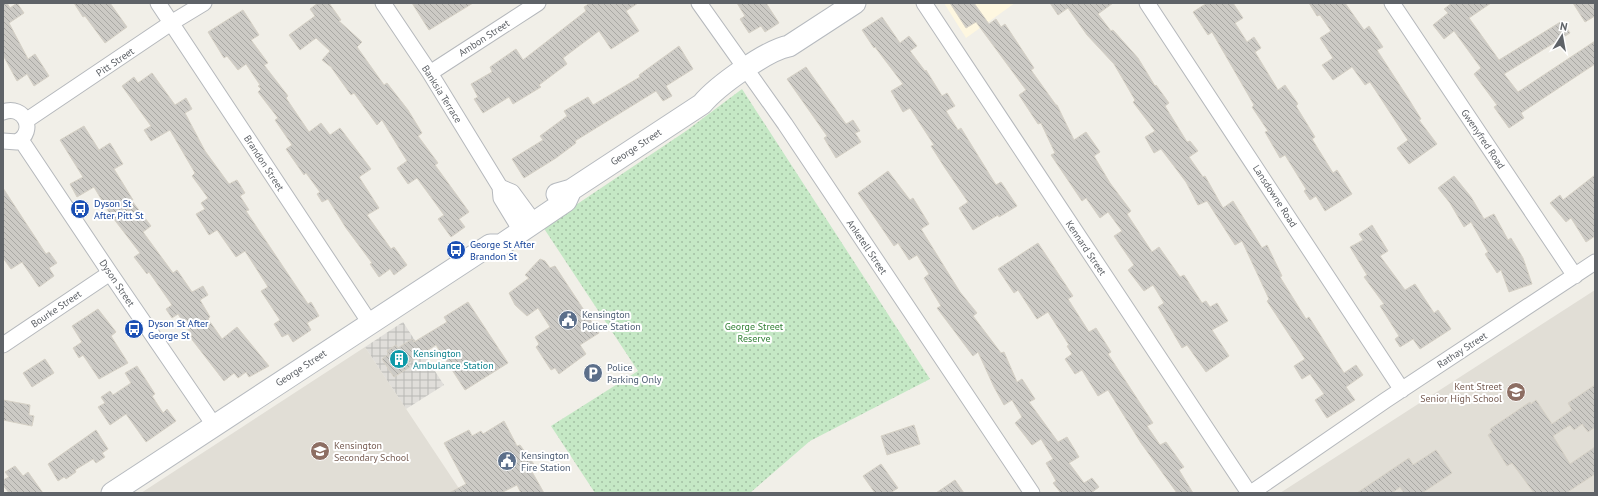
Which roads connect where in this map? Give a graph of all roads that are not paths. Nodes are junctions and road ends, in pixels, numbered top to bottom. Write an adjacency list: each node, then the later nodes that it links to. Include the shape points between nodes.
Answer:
1 (158, 3): 10 (street, Brandon Street)
2 (204, 3): 10 (street, Pitt Street)
3 (383, 3): 11 (street, Banksia Terrace)
4 (538, 3): 11 (street, Ambon Street)
5 (699, 3): 12 (street, Anketell Street)
6 (854, 3): 12 (main road, George Street, via 789,46 785,57)
7 (924, 3): 27 (street, Kennard Street)
8 (1147, 3): 23 (street, Lansdowne Road)
9 (1392, 3): 20 (street, Gwenyfred Road)
10 (171, 23): 14 (street, Pitt Street); 21 (street, Brandon Street)
11 (430, 73): 17 (street, Banksia Terrace, via 500,187 501,198)
12 (749, 74): 17 (main road, George Street, via 714,103 702,104 571,190 557,194); 26 (street, Anketell Street)
13 (3, 112): 14 (street, via 17,111)
14 (27, 120): 15 (street, via 28,129)
15 (21, 140): 16 (street, via 12,143); 19 (street, Dyson Street)
16 (3, 141)
17 (524, 222): 21 (main road, George Street, via 493,235 490,245)
18 (1595, 262): 20 (street, Rathay Street)
19 (110, 273): 22 (street, Bourke Street); 24 (street, Dyson Street)
20 (1575, 276): 23 (street, Rathay Street)
21 (370, 323): 24 (main road, George Street)
22 (3, 345)
23 (1402, 390): 27 (street, Rathay Street)
24 (214, 424): 25 (main road, George Street)
25 (112, 493)
26 (1032, 493)
27 (1250, 493)

